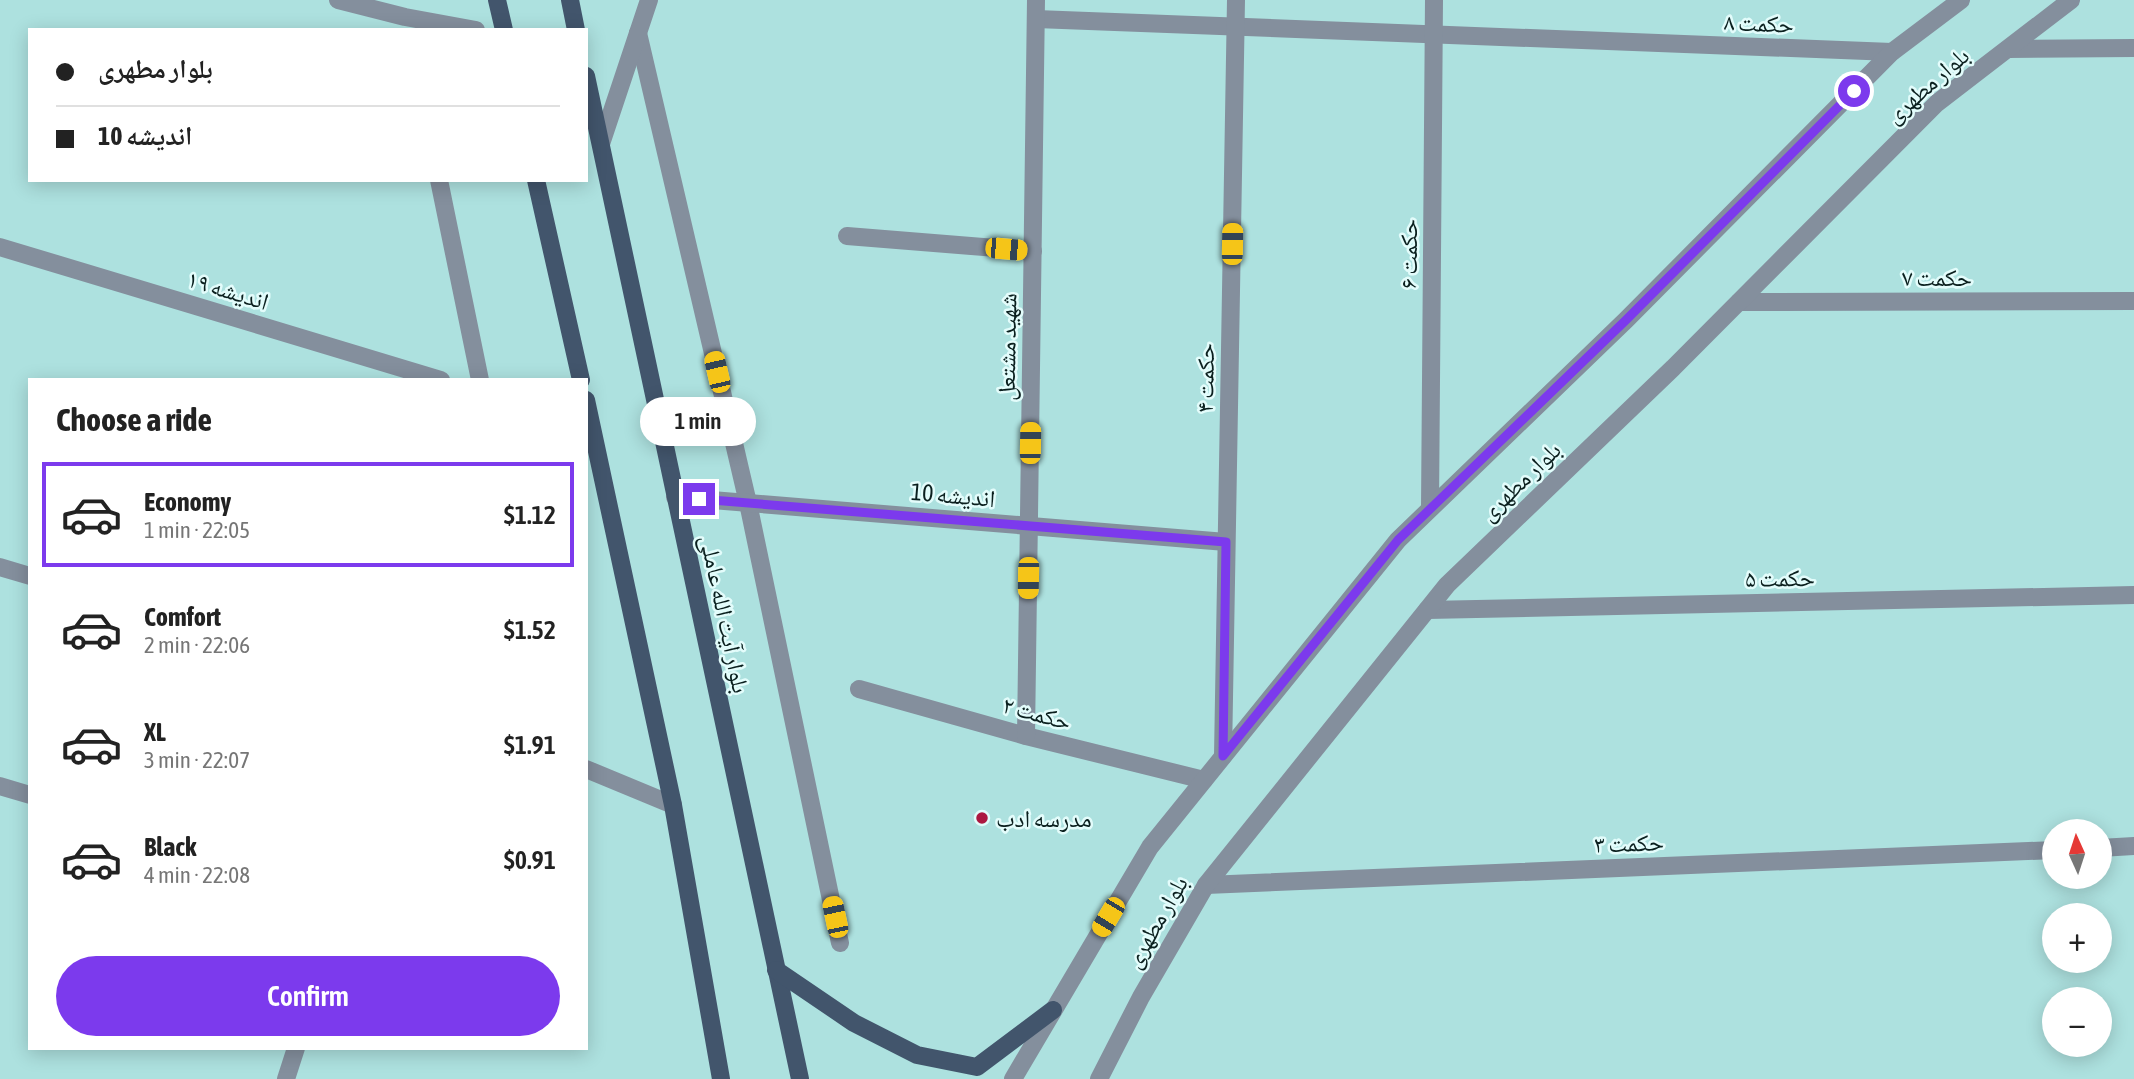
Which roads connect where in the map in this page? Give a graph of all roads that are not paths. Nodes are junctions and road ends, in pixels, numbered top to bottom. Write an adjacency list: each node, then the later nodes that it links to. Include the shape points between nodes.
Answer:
1 (338, 0): 10 (street)
2 (498, 0): 14 (main road)
3 (570, 0): 15 (main road)
4 (649, 0): 16 (street)
5 (1037, 0): 11 (street, شهید مشتعل)
6 (1236, 0): 12 (street, حکمت ۴)
7 (1434, 0): 17 (street, حکمت ۶)
8 (1961, 0): 20 (street, بلوار مطهری)
9 (2065, 2): 19 (street, بلوار مطهری)
10 (405, 16): 13 (street)
11 (1036, 19): 12 (street, حکمت ۸); 27 (street, شهید مشتعل)
12 (1236, 27): 17 (street, حکمت ۸); 38 (street, حکمت ۴)
13 (466, 28)
14 (504, 28)
15 (576, 28)
16 (638, 33): 22 (street); 35 (street)
17 (1434, 34): 20 (street, حکمت ۸); 36 (street, حکمت ۶)
18 (2134, 48): 19 (street)
19 (2008, 49): 29 (street, بلوار مطهری, via 1937,103)
20 (1892, 52): 36 (street, بلوار مطهری, via 1626,320)
21 (588, 85): 22 (main road, بلوار آیت‌ الله عاملی)
22 (601, 144): 34 (main road, بلوار آیت‌ الله عاملی)
23 (439, 182): 31 (street)
24 (536, 182): 32 (main road)
25 (847, 236): 27 (street)
26 (0, 247): 30 (street, اندیشه ۱۹)
27 (1033, 251): 37 (street, شهید مشتعل)
28 (2134, 301): 29 (street, حکمت ۷)
29 (1739, 302): 42 (street, بلوار مطهری, via 1447,585)
30 (434, 378)
31 (480, 378)
32 (582, 378)
33 (589, 424): 50 (main road)
34 (675, 497): 35 (street, اندیشه 10); 56 (main road, بلوار آیت‌ الله عاملی)
35 (748, 503): 37 (street, اندیشه 10); 55 (street)
36 (1430, 508): 45 (street, بلوار مطهری, via 1398,540)
37 (1029, 526): 38 (street, اندیشه 10); 44 (street, شهید مشتعل)
38 (1226, 542): 45 (street, حکمت ۴)
39 (0, 567): 40 (street)
40 (28, 575)
41 (2134, 596): 42 (street, حکمت ۵)
42 (1427, 610): 54 (street, بلوار مطهری)
43 (859, 689): 44 (street, حکمت ۲)
44 (1026, 736): 47 (street, حکمت ۲)
45 (1223, 756): 47 (street, بلوار مطهری)
46 (588, 770): 50 (street)
47 (1204, 780): 57 (street, بلوار مطهری, via 1150,847)
48 (0, 786): 49 (street)
49 (28, 793)
50 (673, 805): 60 (main road)
51 (2134, 846): 52 (street)
52 (2112, 847)
53 (2042, 850): 54 (street, حکمت ۳)
54 (1206, 885): 63 (street, بلوار مطهری)
55 (840, 943)
56 (776, 970): 57 (main road, via 854,1023 917,1055 977,1067); 61 (main road, بلوار آیت‌ الله عاملی)
57 (1053, 1010): 62 (street, بلوار مطهری)
58 (295, 1050): 59 (street)
59 (286, 1079)
60 (721, 1079)
61 (800, 1079)
62 (1013, 1079)
63 (1098, 1079)

